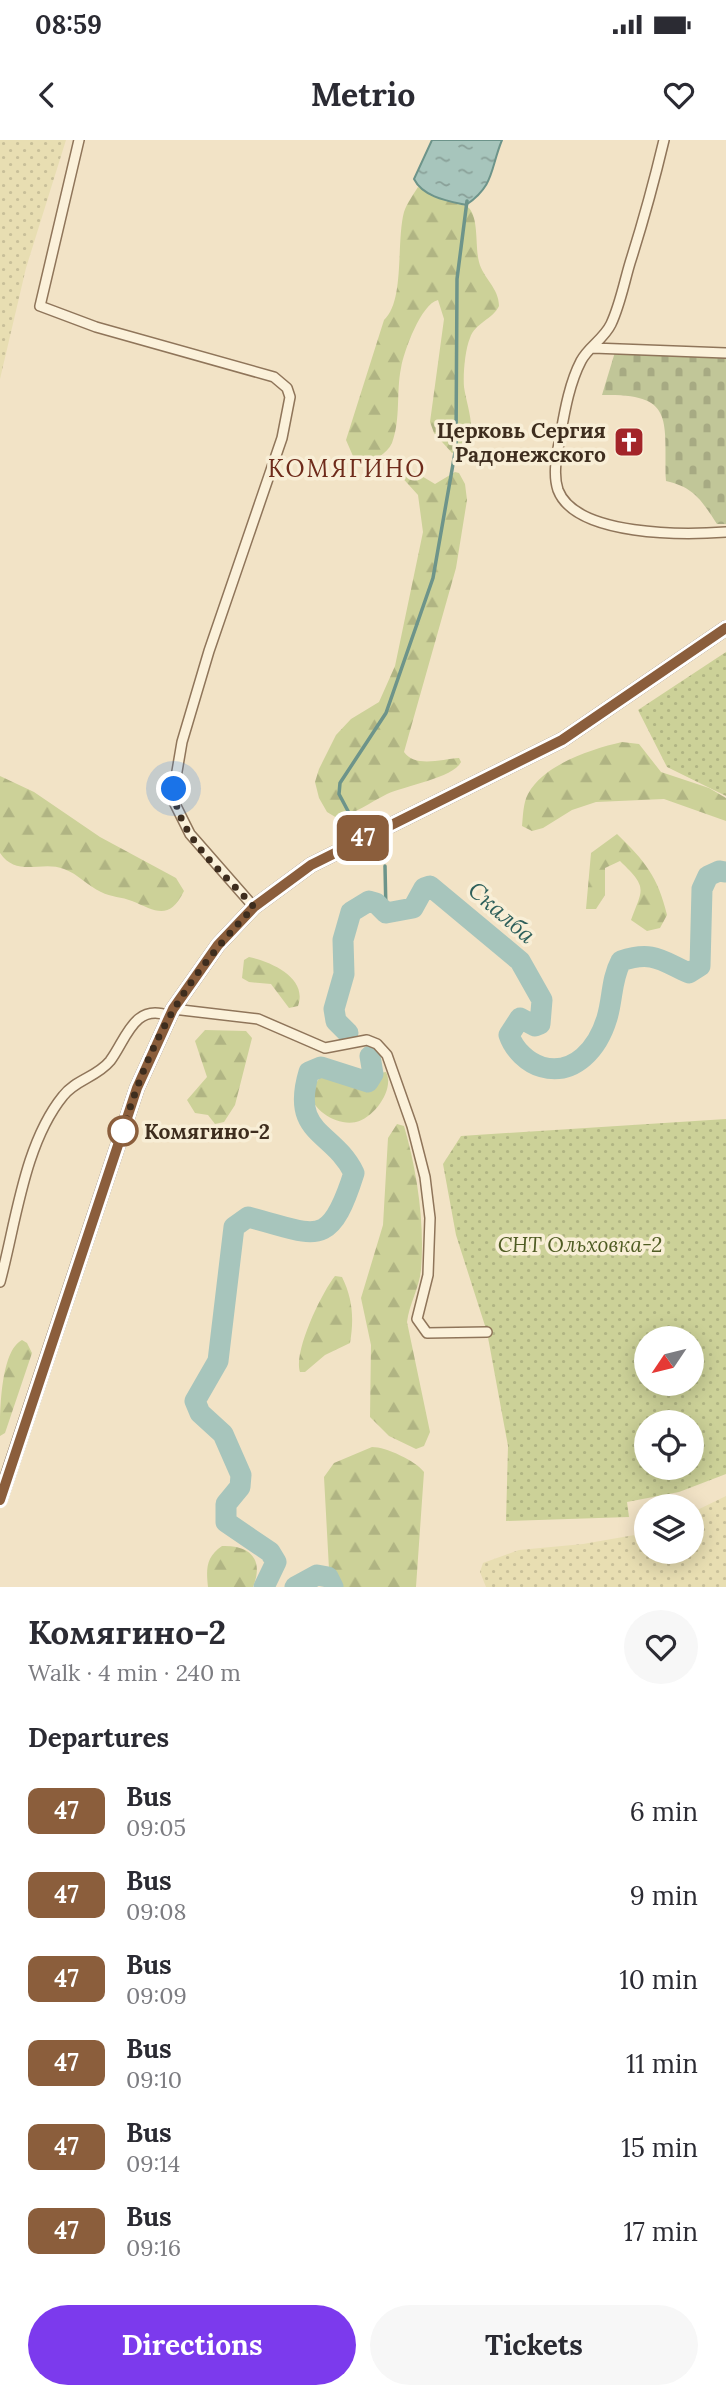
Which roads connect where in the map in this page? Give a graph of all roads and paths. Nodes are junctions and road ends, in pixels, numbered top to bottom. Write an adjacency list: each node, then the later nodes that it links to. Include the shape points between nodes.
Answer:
1 (79, 140): 7 (street, via 40,306 96,327 274,377 288,388 282,438 209,651 182,742 174,789 174,802 190,834)
2 (664, 140): 3 (street, via 615,315)
3 (593, 348): 4 (street); 5 (street, via 582,359 556,462 559,492 566,502 623,529)
4 (726, 353)
5 (726, 532)
6 (726, 628): 7 (street, via 562,740 350,844)
7 (254, 907): 8 (street, via 198,970)
8 (171, 1012): 9 (street, via 158,1012 132,1023 101,1070 71,1088 59,1102 22,1190); 10 (street, via 258,1019 325,1048 367,1040 377,1044 387,1055 402,1092 425,1178 430,1218 428,1275 417,1319 420,1327 427,1333); 11 (street, via 137,1088)
9 (0, 1282)
10 (487, 1332)
11 (5, 1464): 12 (street)
12 (0, 1499)

